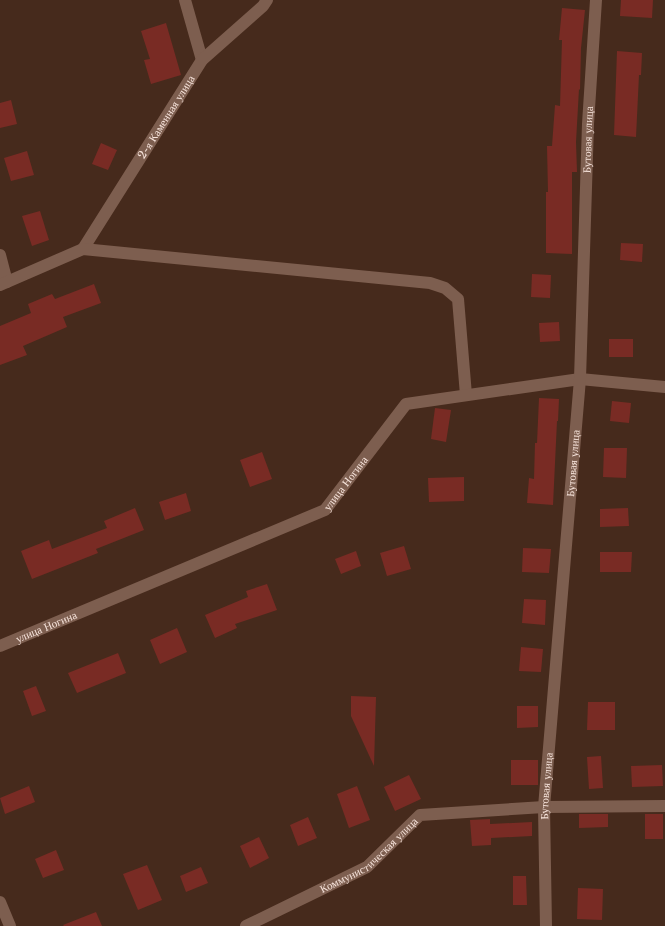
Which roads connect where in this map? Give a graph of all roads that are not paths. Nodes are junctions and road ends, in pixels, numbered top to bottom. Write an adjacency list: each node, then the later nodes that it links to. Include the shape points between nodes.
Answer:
1 (185, 0): 4 (street)
2 (267, 0): 4 (street, 2-я Каменная улица)
3 (596, 0): 8 (street, Бутовая улица, via 588,124)
4 (202, 60): 5 (street, 2-я Каменная улица)
5 (83, 249): 7 (street); 10 (street, via 430,283 445,288 458,299)
6 (0, 255): 7 (street)
7 (4, 284)
8 (580, 379): 9 (street, улица Ногина); 10 (street, улица Ногина); 13 (street, Бутовая улица)
9 (665, 387)
10 (466, 395): 11 (street, улица Ногина, via 406,404 325,510)
11 (0, 646)
12 (665, 806): 13 (street, Коммунистическая улица)
13 (544, 807): 16 (street, Коммунистическая улица, via 420,815 366,867); 17 (street, Бутовая улица)
14 (0, 902): 15 (street)
15 (10, 926)
16 (246, 926)
17 (546, 926)

